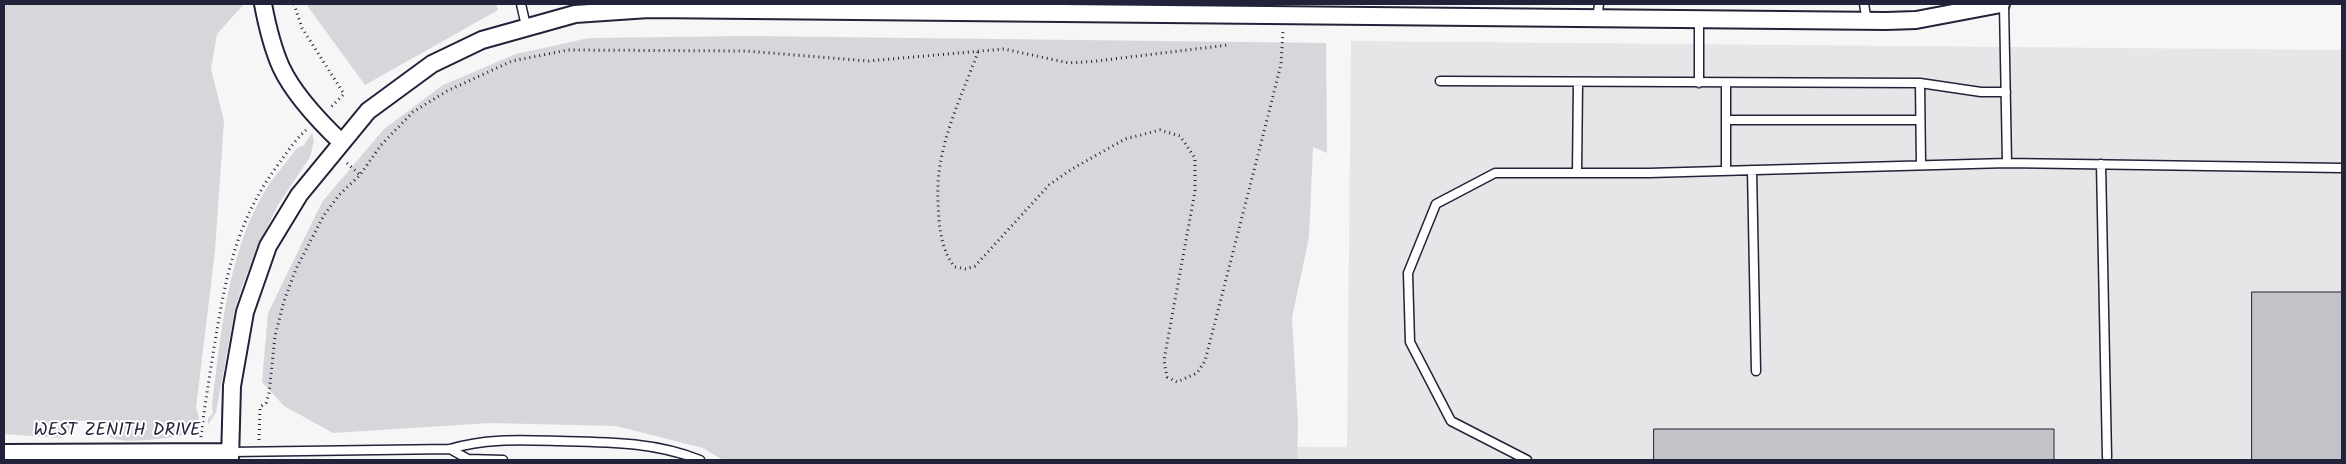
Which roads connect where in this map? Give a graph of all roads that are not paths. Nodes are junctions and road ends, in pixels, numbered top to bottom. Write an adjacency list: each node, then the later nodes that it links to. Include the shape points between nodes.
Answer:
1 (263, 4): 18 (street, via 282,68 318,119)
2 (521, 4): 9 (lane)
3 (1864, 4): 8 (lane)
4 (2002, 4): 8 (street, via 1916,20); 15 (lane)
5 (1126, 9): 6 (street, via 1284,17); 9 (street, via 649,9 575,14)
6 (1598, 11): 7 (street)
7 (1699, 20): 8 (street); 12 (lane)
8 (1867, 21)
9 (526, 26): 18 (street, via 482,40 432,64 368,111)
10 (1440, 81): 11 (lane)
11 (1578, 83): 12 (lane); 25 (lane)
12 (1699, 83): 14 (lane)
13 (1920, 83): 14 (lane); 15 (lane, via 1981,92); 17 (lane)
14 (1726, 84): 16 (lane)
15 (2006, 92): 19 (lane)
16 (1726, 120): 17 (lane); 24 (lane)
17 (1920, 120): 21 (lane)
18 (341, 142): 29 (street, via 299,195 265,254 245,312 232,386)
19 (2007, 163): 20 (lane); 21 (lane)
20 (2102, 164): 22 (lane); 30 (lane)
21 (1921, 165): 23 (lane)
22 (2342, 168)
23 (1752, 170): 24 (lane); 26 (lane)
24 (1726, 171): 25 (lane)
25 (1577, 173): 33 (lane, via 1495,173 1436,204 1408,273 1410,342 1451,421)
26 (1756, 371)
27 (450, 449): 29 (lane, via 259,452); 31 (lane, via 468,459); 32 (lane, via 496,439 629,442 683,453)
28 (4, 453): 29 (street, WEST ZENITH DRIVE)
29 (230, 456)
30 (2107, 457)
31 (503, 460)
32 (700, 460)
33 (1527, 460)

